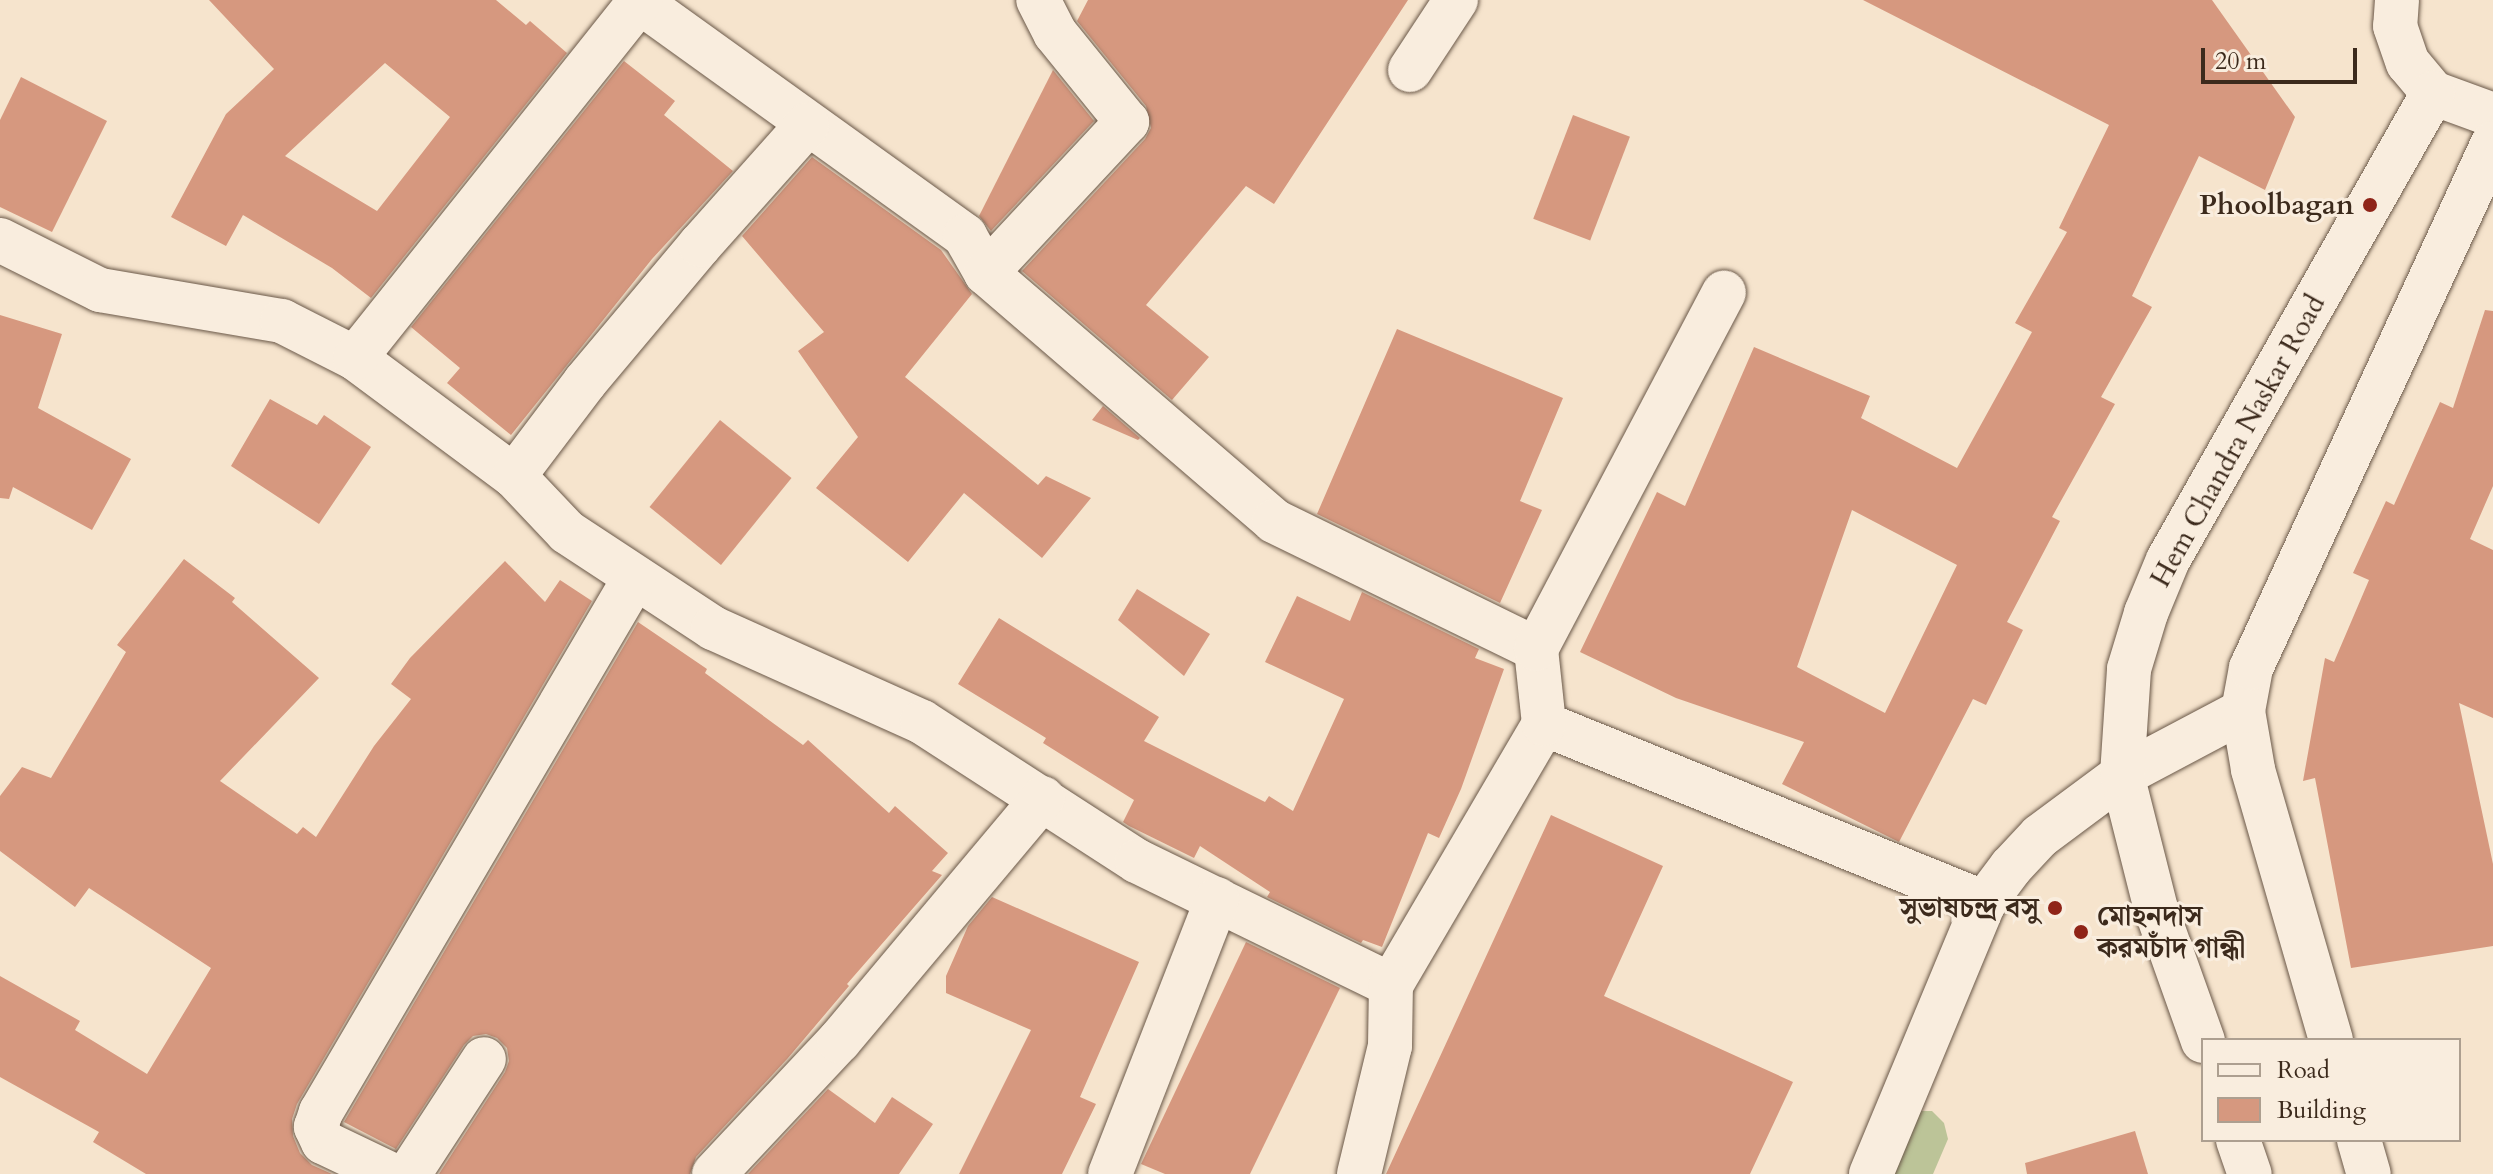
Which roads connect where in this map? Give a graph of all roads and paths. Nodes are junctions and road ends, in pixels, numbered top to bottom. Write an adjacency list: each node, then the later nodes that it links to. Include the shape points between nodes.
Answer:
1 (1038, 0): 11 (street, via 1055,33 1127,122)
2 (1456, 0): 5 (street)
3 (2397, 0): 6 (street, via 2395,26 2408,63)
4 (639, 1): 8 (street); 13 (street)
5 (1410, 70)
6 (2433, 93): 7 (street); 19 (street, Hem Chandra Naskar Road, via 2168,560 2129,669)
7 (2493, 115)
8 (807, 125): 11 (street, via 965,236); 14 (street, via 585,382)
9 (2493, 143): 17 (street, via 2251,668)
10 (0, 240): 13 (street, via 100,290 282,321)
11 (986, 273): 16 (street, via 1274,521)
12 (1724, 293): 16 (street)
13 (355, 358): 14 (street)
14 (514, 476): 15 (street, via 567,532)
15 (634, 579): 20 (street, via 713,628 922,722); 29 (street, via 321,1112 316,1127 323,1142)
16 (1536, 649): 18 (street)
17 (2243, 711): 19 (street); 25 (street, via 2253,769)
18 (1544, 724): 22 (street); 23 (street)
19 (2122, 775): 22 (street, via 2040,836); 24 (street, Hem Chandra Naskar Road, via 2156,909)
20 (1043, 798): 21 (street, via 1137,861); 31 (street, via 839,1041)
21 (1217, 899): 23 (street); 32 (street)
22 (1984, 903): 34 (street)
23 (1391, 985): 33 (street, via 1390,1046)
24 (2202, 1038)
25 (2330, 1038)
26 (484, 1059): 30 (street)
27 (2239, 1142): 35 (street)
28 (2360, 1142): 36 (street)
29 (390, 1174)
30 (409, 1174)
31 (714, 1174)
32 (1110, 1174)
33 (1359, 1174)
34 (1871, 1174)
35 (2250, 1174)
36 (2369, 1174)

